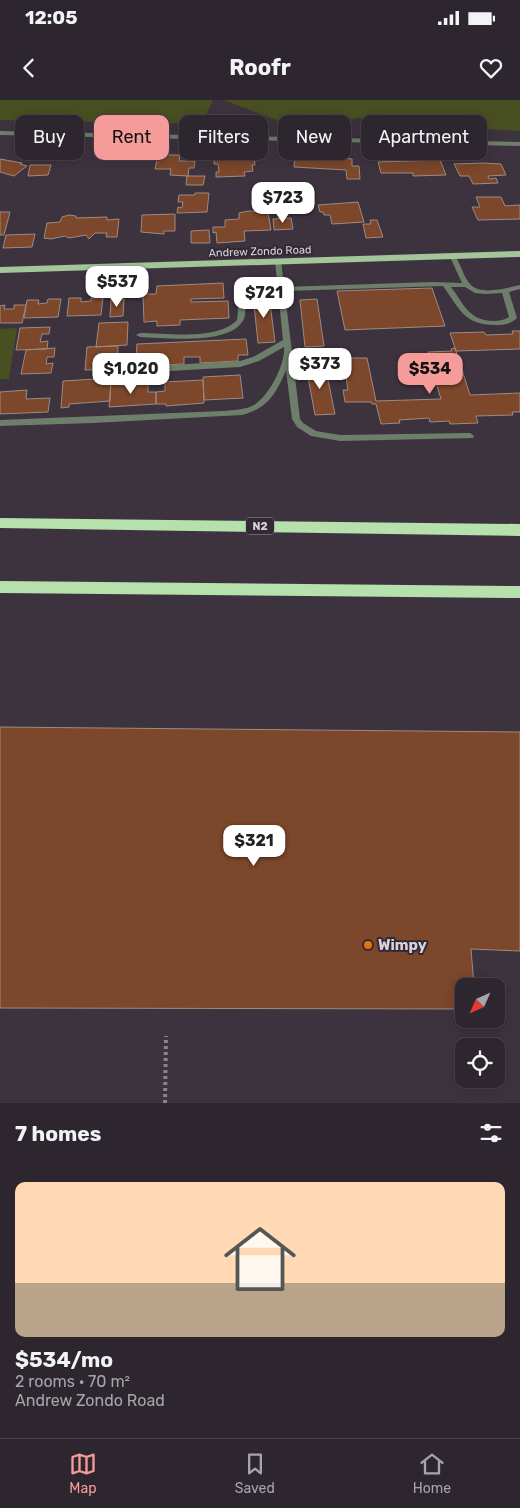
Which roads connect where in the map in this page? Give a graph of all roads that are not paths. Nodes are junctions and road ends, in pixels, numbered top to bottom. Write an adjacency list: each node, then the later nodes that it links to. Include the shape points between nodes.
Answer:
1 (0, 133): 2 (street)
2 (520, 144)
3 (520, 254): 4 (main road, Andrew Zondo Road)
4 (453, 257): 5 (main road, Andrew Zondo Road); 8 (street)
5 (278, 262): 6 (main road, Andrew Zondo Road); 10 (street)
6 (0, 270)
7 (445, 284): 8 (street); 10 (street); 11 (street, via 466,315 481,323 508,322 513,318)
8 (467, 285): 11 (street, via 480,291)
9 (520, 287): 11 (street)
10 (283, 290): 12 (street, via 252,290 246,293 240,299 239,322 224,332); 13 (street)
11 (505, 290)
12 (140, 335)
13 (288, 341): 14 (street); 15 (street, via 240,364)
14 (290, 355): 16 (street, via 269,393 251,409 227,413); 17 (street, via 296,419 314,434 340,438)
15 (152, 369)
16 (0, 423)
17 (470, 436)
18 (0, 523): 19 (highway, N2)
19 (520, 530)
20 (0, 587): 21 (highway)
21 (520, 592)

